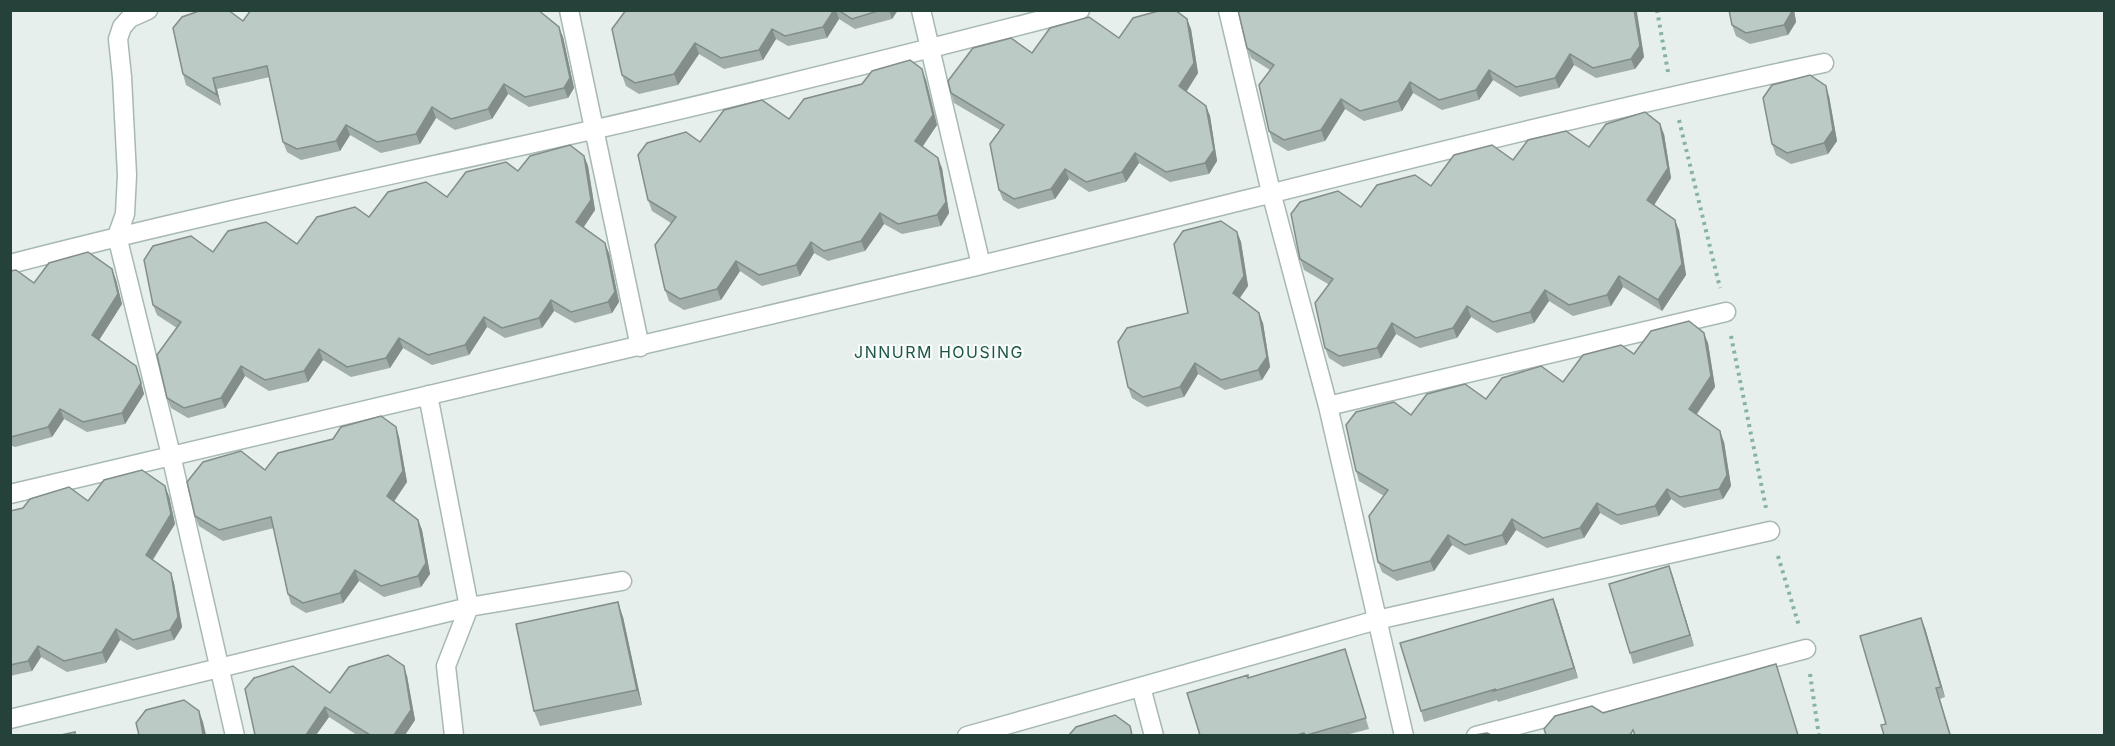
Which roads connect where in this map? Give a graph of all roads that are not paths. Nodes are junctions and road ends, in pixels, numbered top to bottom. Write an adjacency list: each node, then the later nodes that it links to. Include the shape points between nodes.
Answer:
1 (148, 10): 10 (street, via 130,18 118,39 127,176 125,214)
2 (569, 10): 8 (street)
3 (921, 10): 6 (street)
4 (1080, 10): 6 (street)
5 (1228, 10): 9 (street)
6 (930, 49): 8 (street); 12 (street)
7 (1824, 63): 9 (street, via 1672,95)
8 (595, 129): 10 (street); 14 (street)
9 (1271, 192): 12 (street); 16 (street)
10 (117, 236): 11 (street); 17 (street)
11 (10, 264)
12 (981, 265): 14 (street)
13 (1726, 312): 16 (street)
14 (640, 347): 15 (street)
15 (428, 394): 17 (street); 21 (street)
16 (1328, 406): 22 (street)
17 (171, 455): 18 (street); 24 (street)
18 (10, 494)
19 (1770, 531): 22 (street)
20 (622, 581): 21 (street)
21 (468, 607): 24 (street); 28 (street, via 446,666)
22 (1377, 620): 25 (street); 31 (street)
23 (1806, 649): 32 (street)
24 (219, 667): 26 (street); 27 (street)
25 (1141, 687): 29 (street); 30 (street)
26 (10, 719)
27 (235, 735)
28 (454, 735)
29 (967, 735)
30 (1154, 735)
31 (1404, 735)
32 (1476, 735)

